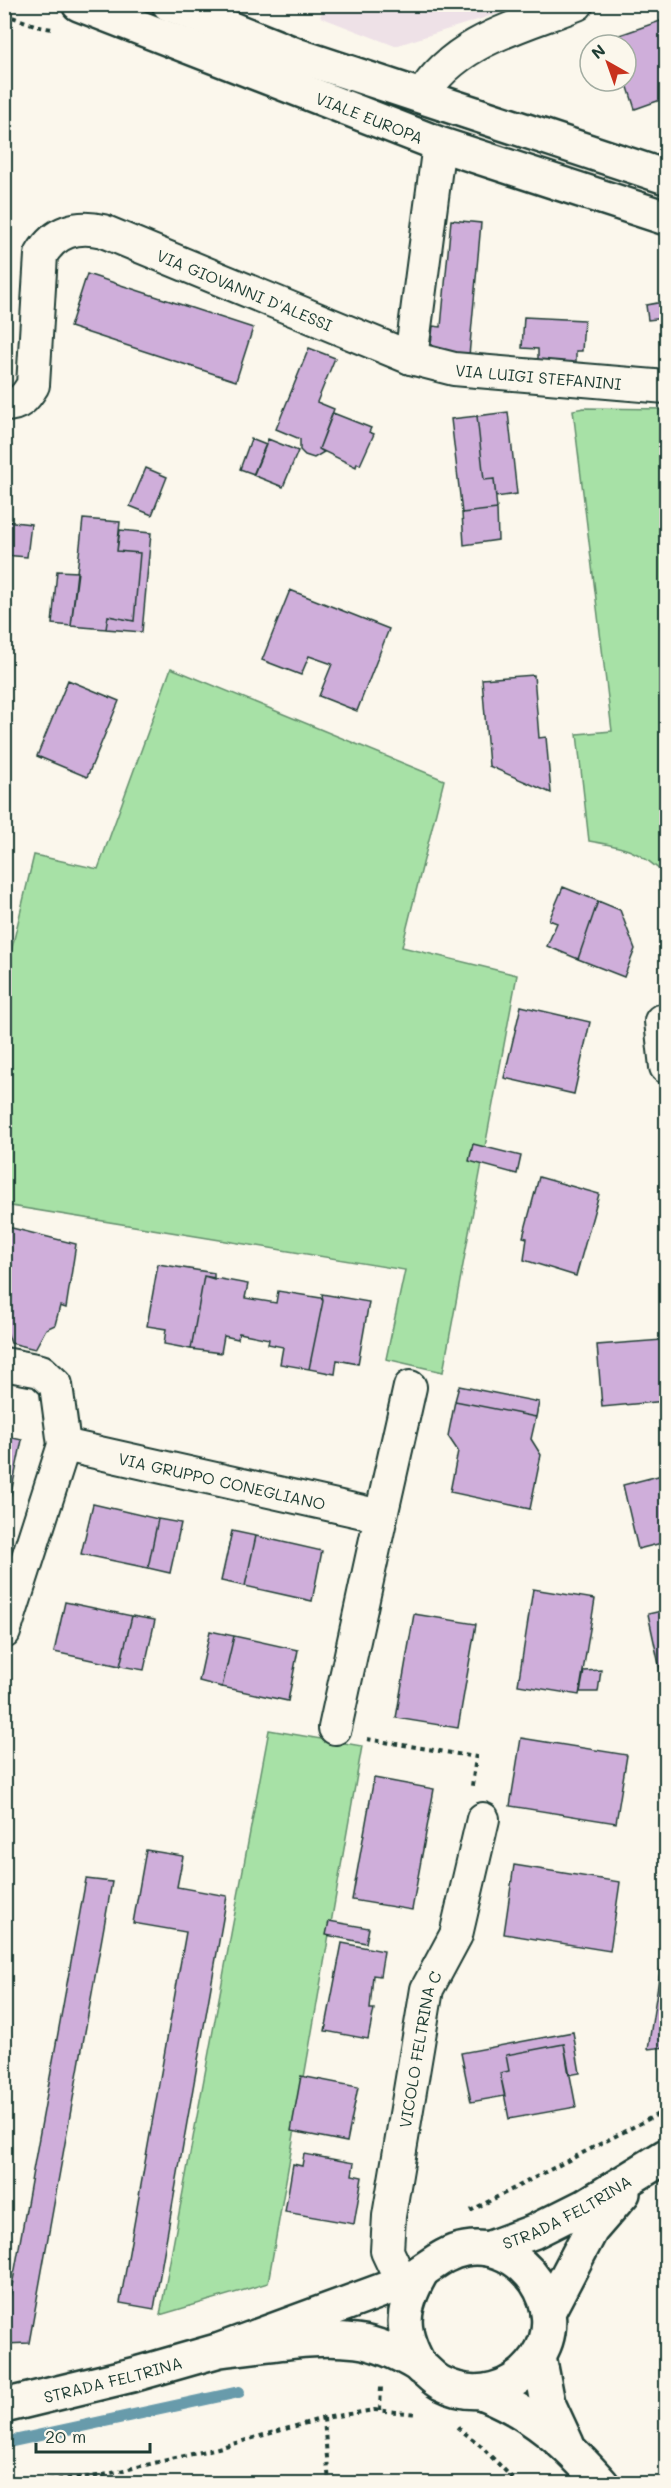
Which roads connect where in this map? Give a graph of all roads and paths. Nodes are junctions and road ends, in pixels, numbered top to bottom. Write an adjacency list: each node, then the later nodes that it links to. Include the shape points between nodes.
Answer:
1 (169, 4): 5 (main road, via 299,56)
2 (577, 4): 5 (street, via 471,47 442,69)
3 (4, 14): 4 (path, via 40,27)
4 (71, 17): 6 (main road, VIALE EUROPA, via 286,87)
5 (422, 96): 7 (main road)
6 (439, 144): 8 (main road, VIALE EUROPA); 9 (street)
7 (666, 177)
8 (666, 218)
9 (411, 358): 10 (street, VIA LUIGI STEFANINI, via 454,369); 11 (street, VIA GIOVANNI D'ALESSI, via 103,231 70,230 48,243 40,255 33,385 17,404)
10 (666, 387)
11 (4, 405)
12 (661, 1021): 13 (street)
13 (666, 1067)
14 (4, 1364): 16 (street, via 41,1371 56,1385)
15 (410, 1387): 17 (street)
16 (64, 1445): 17 (street, VIA GRUPPO CONEGLIANO); 18 (street)
17 (381, 1516): 19 (street)
18 (4, 1632)
19 (335, 1728): 20 (path, via 368,1739 476,1757 468,1817)
20 (483, 1819): 25 (street, VICOLO FELTRINA C, via 456,1935 427,1989 389,2216 387,2251)
21 (666, 2109): 23 (path)
22 (655, 2163): 24 (main road, STRADA FELTRINA, via 585,2206 534,2232); 26 (main road, STRADA FELTRINA, via 591,2230)
23 (461, 2216)
24 (487, 2249): 25 (main road, STRADA FELTRINA, via 465,2248 439,2258); 26 (main road, STRADA FELTRINA, via 511,2257 529,2271 542,2290)
25 (411, 2279): 27 (main road, STRADA FELTRINA); 29 (main road, STRADA FELTRINA, via 404,2321 409,2346)
26 (548, 2312): 28 (main road, STRADA FELTRINA, via 547,2335)
27 (220, 2350): 29 (main road, STRADA FELTRINA, via 332,2339 377,2345); 31 (main road, STRADA FELTRINA)
28 (539, 2356): 30 (main road, STRADA FELTRINA, via 524,2374 505,2386); 35 (main road, via 548,2403)
29 (421, 2367): 30 (main road, STRADA FELTRINA, via 439,2382 460,2391)
30 (483, 2392): 35 (main road, via 512,2404)
31 (4, 2406)
32 (424, 2416): 33 (path, via 374,2410)
33 (324, 2418): 36 (path, via 99,2476); 37 (path)
34 (454, 2425): 38 (path)
35 (568, 2445): 39 (main road)
36 (12, 2484)
37 (329, 2484)
38 (518, 2484)
39 (602, 2484)

